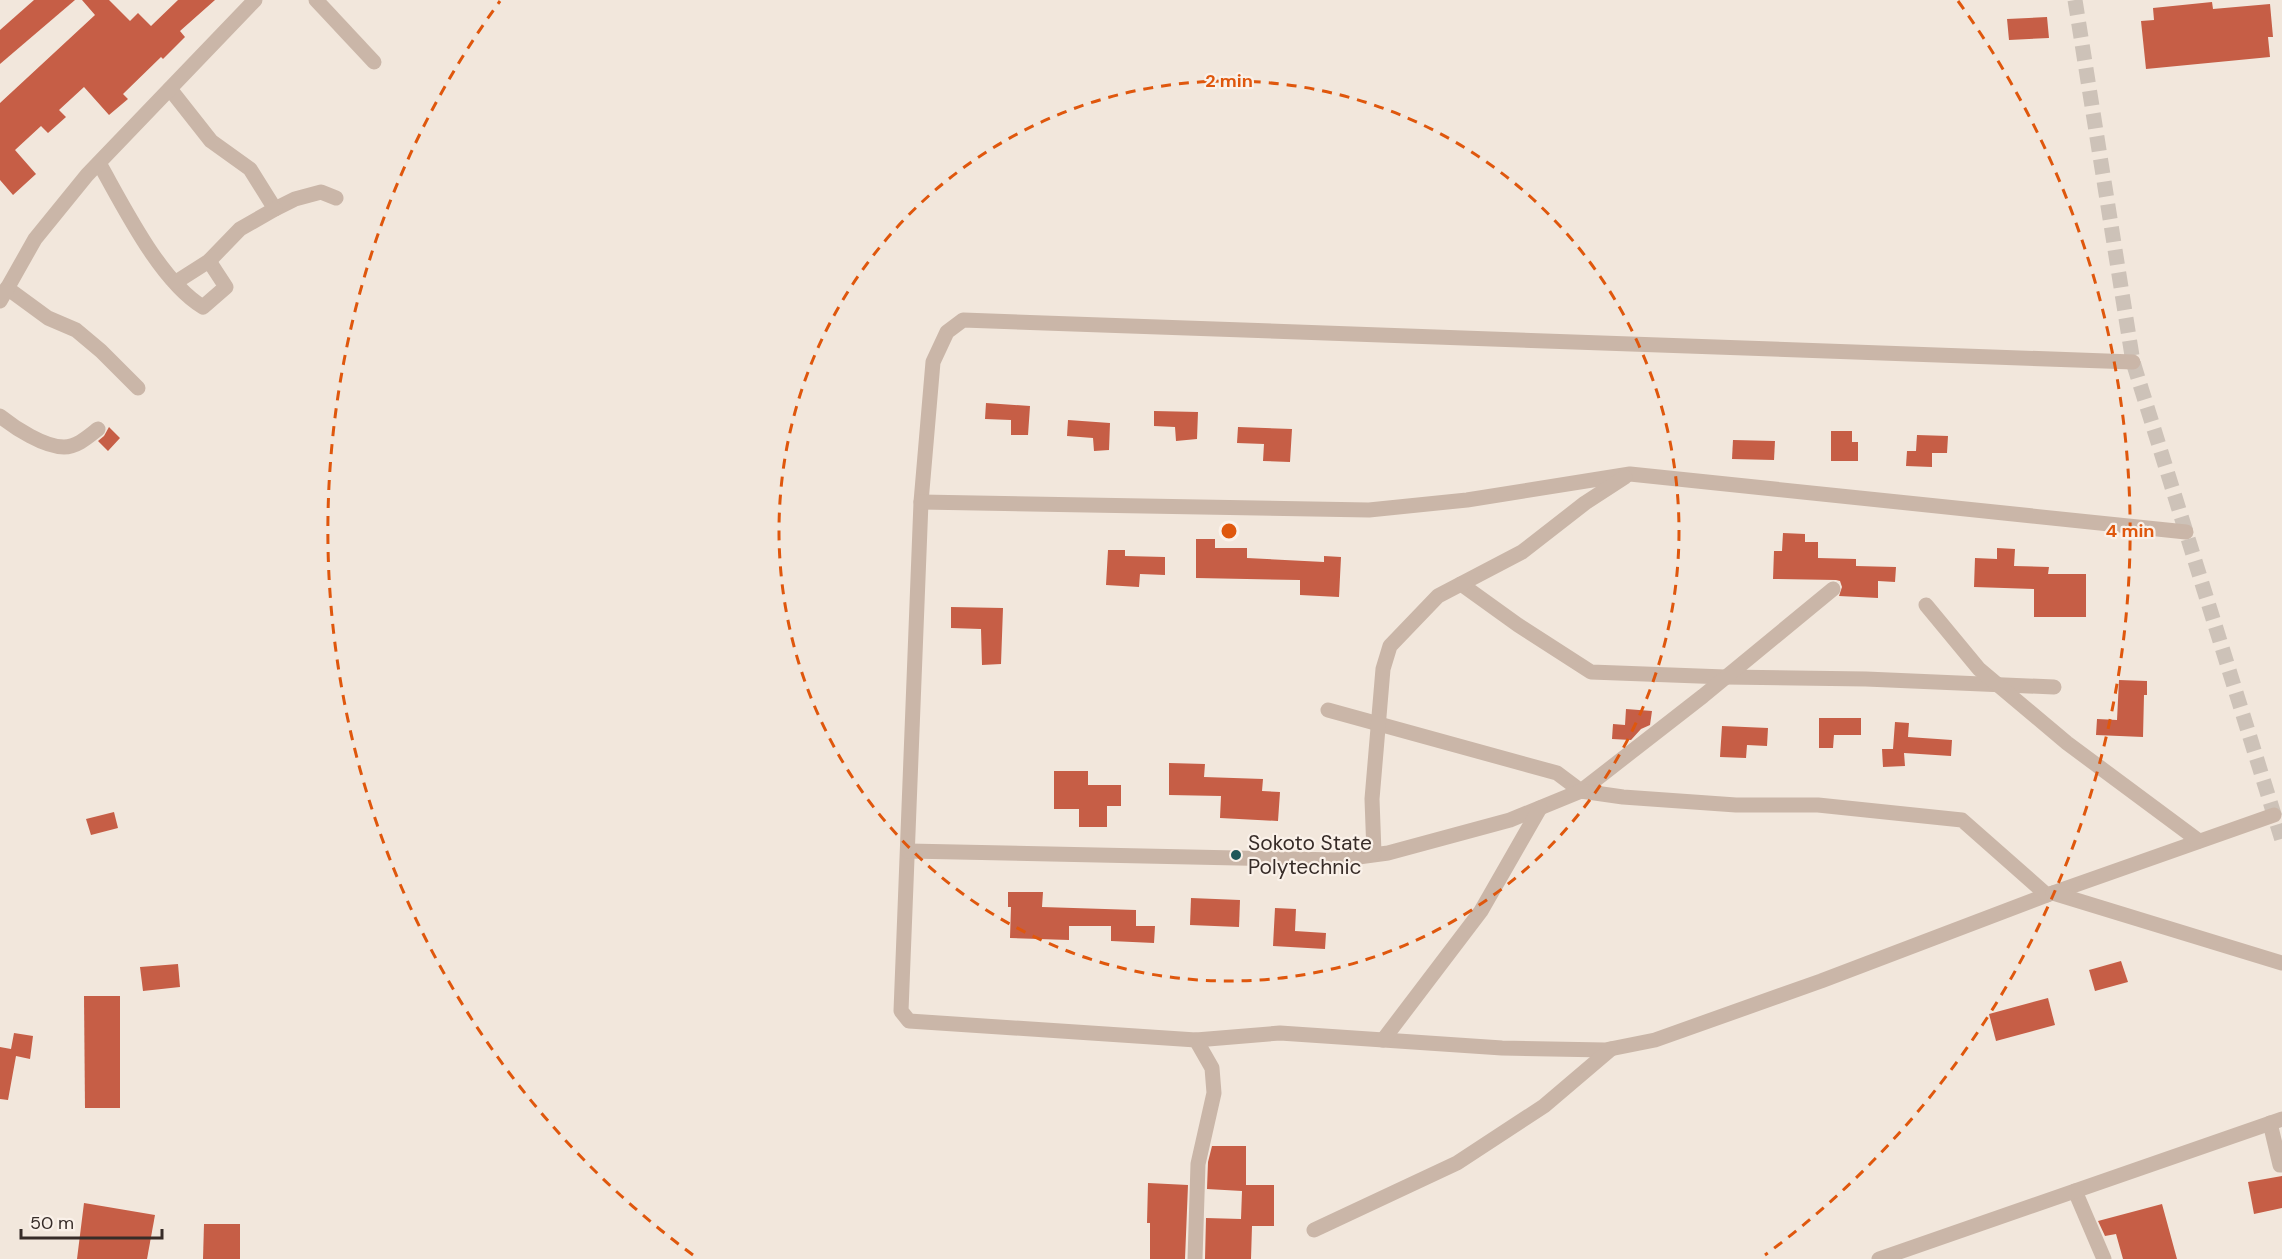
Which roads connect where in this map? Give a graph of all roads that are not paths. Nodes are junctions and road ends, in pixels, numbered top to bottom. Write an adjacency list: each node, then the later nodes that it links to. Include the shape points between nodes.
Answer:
1 (255, 0): 4 (street)
2 (316, 0): 3 (street)
3 (374, 62)
4 (170, 89): 5 (street); 7 (street, via 211,141 250,169)
5 (99, 163): 9 (street, via 132,222); 10 (street, via 35,239)
6 (336, 198): 7 (street, via 321,192)
7 (275, 209): 8 (street, via 240,229)
8 (209, 261): 9 (street); 9 (street, via 226,287 203,307)
9 (176, 282)
10 (4, 295): 12 (street, via 76,330)
11 (2133, 362): 16 (street, via 963,320 947,332 933,362)
12 (138, 388)
13 (0, 416): 14 (street, via 33,437 65,447)
14 (98, 429)
15 (1630, 474): 16 (street, via 1467,500 1369,510); 17 (street); 18 (street, via 1522,552)
16 (921, 502): 30 (street)
17 (2186, 532)
18 (1461, 584): 21 (street, via 1591,672); 25 (street, via 1437,596 1390,646 1383,669)
19 (1833, 589): 21 (street)
20 (1926, 605): 22 (street, via 1979,669)
21 (1725, 677): 22 (street); 26 (street)
22 (1998, 684): 23 (street); 29 (street, via 2067,743)
23 (2054, 687)
24 (1328, 710): 25 (street)
25 (1379, 724): 26 (street, via 1557,773); 31 (street, via 1372,799)
26 (1581, 791): 27 (street); 32 (street, via 1736,805 1818,805 1962,820)
27 (1540, 808): 31 (street, via 1510,820 1388,853); 35 (street, via 1480,911)
28 (2274, 815): 29 (street)
29 (2199, 841): 32 (street)
30 (908, 851): 31 (street, via 1336,860); 34 (street, via 901,1011 909,1021)
31 (1374, 853)
32 (2050, 894): 33 (street); 36 (street, via 1666,1036)
33 (2282, 963)
34 (1196, 1040): 35 (street, via 1280,1033); 41 (street, via 1212,1068 1214,1093 1197,1164)
35 (1383, 1040): 36 (street, via 1502,1048)
36 (1611, 1048): 40 (street, via 1544,1106 1457,1163)
37 (2276, 1121): 38 (street); 39 (street)
38 (2282, 1165)
39 (2075, 1191): 42 (street); 43 (street)
40 (1314, 1230)
41 (1195, 1259)
42 (1879, 1259)
43 (2104, 1259)

